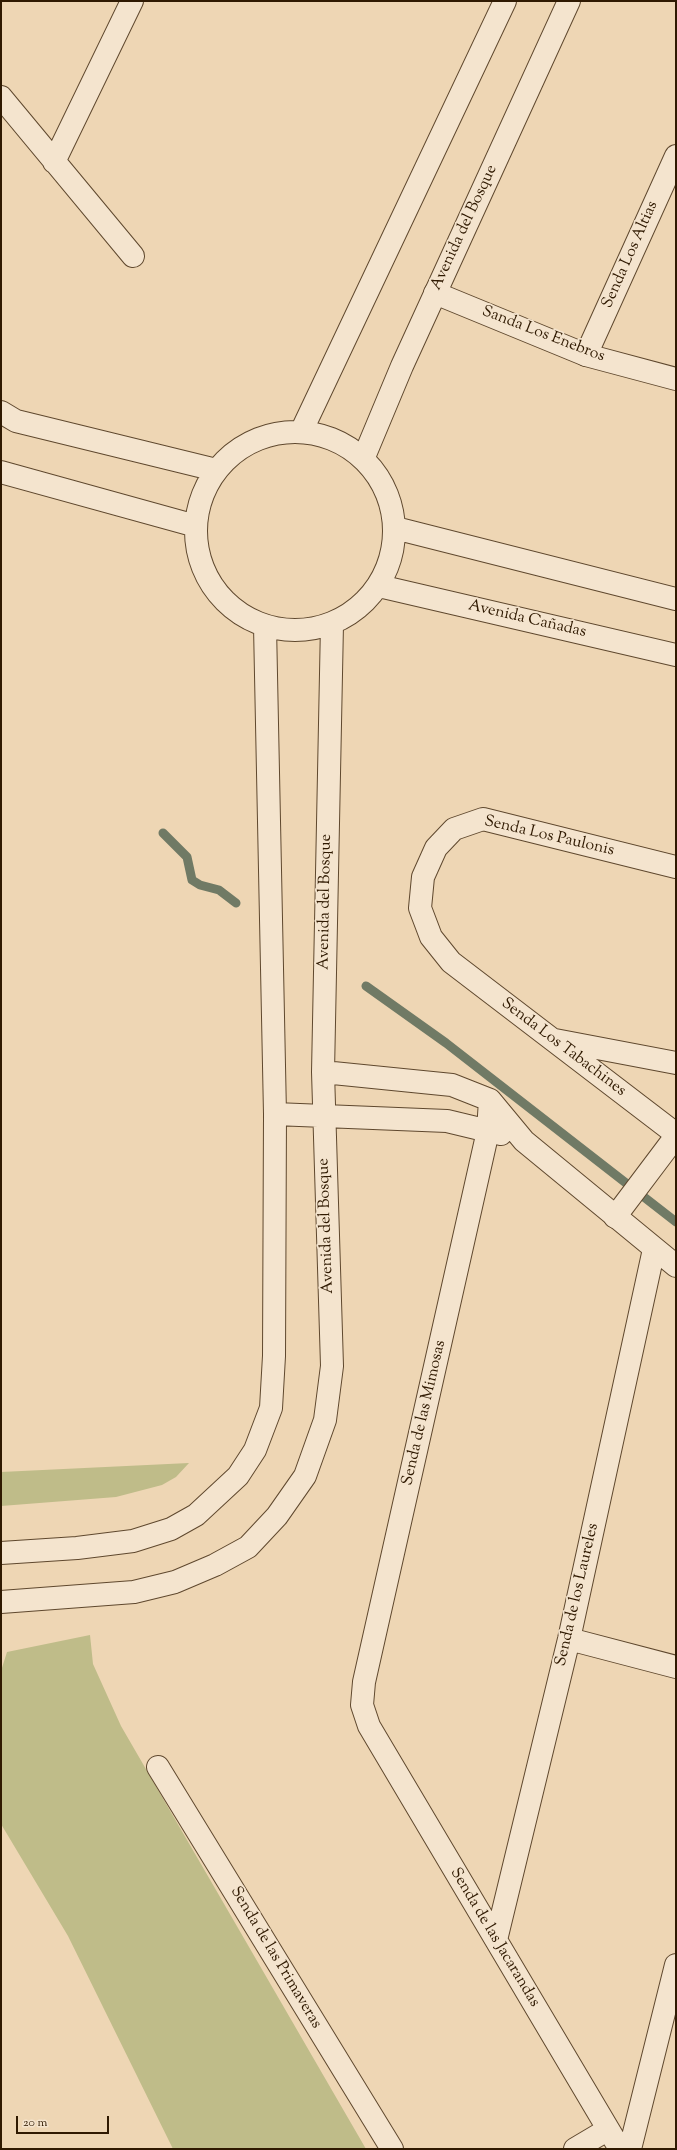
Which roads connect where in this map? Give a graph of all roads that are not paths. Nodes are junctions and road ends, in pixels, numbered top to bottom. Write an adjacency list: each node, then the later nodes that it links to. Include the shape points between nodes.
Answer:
1 (132, 1): 6 (street)
2 (505, 1): 12 (street)
3 (569, 1): 8 (street, Avenida del Bosque)
4 (1, 97): 6 (street)
5 (676, 156): 9 (street, Senda Los Altias)
6 (54, 162): 7 (street)
7 (133, 256)
8 (435, 293): 9 (street, Sanda Los Enebros); 13 (street, Avenida del Bosque)
9 (586, 355): 10 (street, Sanda Los Enebros)
10 (676, 379)
11 (1, 412): 14 (street, via 16,421)
12 (302, 430): 13 (street, via 336,438); 14 (street, via 270,433 240,447)
13 (364, 457): 17 (street, via 387,490)
14 (216, 470): 16 (street, via 202,496)
15 (1, 472): 16 (street)
16 (196, 526): 21 (street, via 198,552 207,577 222,598 241,615)
17 (395, 528): 18 (street, via 392,558); 19 (street)
18 (379, 586): 20 (street, via 366,602); 22 (street, Avenida Cañadas)
19 (676, 599)
20 (332, 624): 21 (street, via 299,631); 27 (street, Avenida del Bosque)
21 (265, 626): 29 (street)
22 (676, 655)
23 (676, 867): 24 (street, Senda Los Paulonis, via 483,819 454,829 436,848 423,876 420,908 431,937)
24 (451, 962): 25 (street, Senda Los Tabachines)
25 (551, 1039): 26 (street); 32 (street, Senda Los Tabachines)
26 (676, 1063)
27 (323, 1072): 28 (street, via 452,1085); 30 (street, Avenida del Bosque)
28 (490, 1100): 31 (street, Senda de las Mimosas); 33 (street)
29 (275, 1114): 30 (street); 37 (street, via 274,1356 271,1408 255,1450 247,1463 218,1496 196,1515 171,1529 133,1541)
30 (323, 1115): 31 (street, via 447,1121); 38 (street, Avenida del Bosque, via 332,1366 324,1420 305,1476 277,1516 248,1548 195,1574 175,1582 134,1592)
31 (488, 1131): 33 (street); 41 (street, Senda de las Mimosas, via 364,1682 362,1705)
32 (676, 1135): 34 (street)
33 (524, 1141): 34 (street)
34 (615, 1217): 35 (street)
35 (654, 1249): 36 (street); 39 (street, Senda de los Laureles)
36 (676, 1266)
37 (1, 1553)
38 (1, 1602)
39 (569, 1639): 40 (street); 43 (street, Senda de los Laureles)
40 (676, 1667)
41 (369, 1726): 43 (street, Senda de las Jacarandas)
42 (158, 1767): 46 (street, Senda de las Primaveras)
43 (496, 1940): 45 (street, Senda de las Jacarandas)
44 (676, 1965): 49 (street)
45 (608, 2130): 47 (street); 48 (street, Senda de las Jacarandas)
46 (392, 2149)
47 (575, 2149)
48 (620, 2149)
49 (630, 2149)

